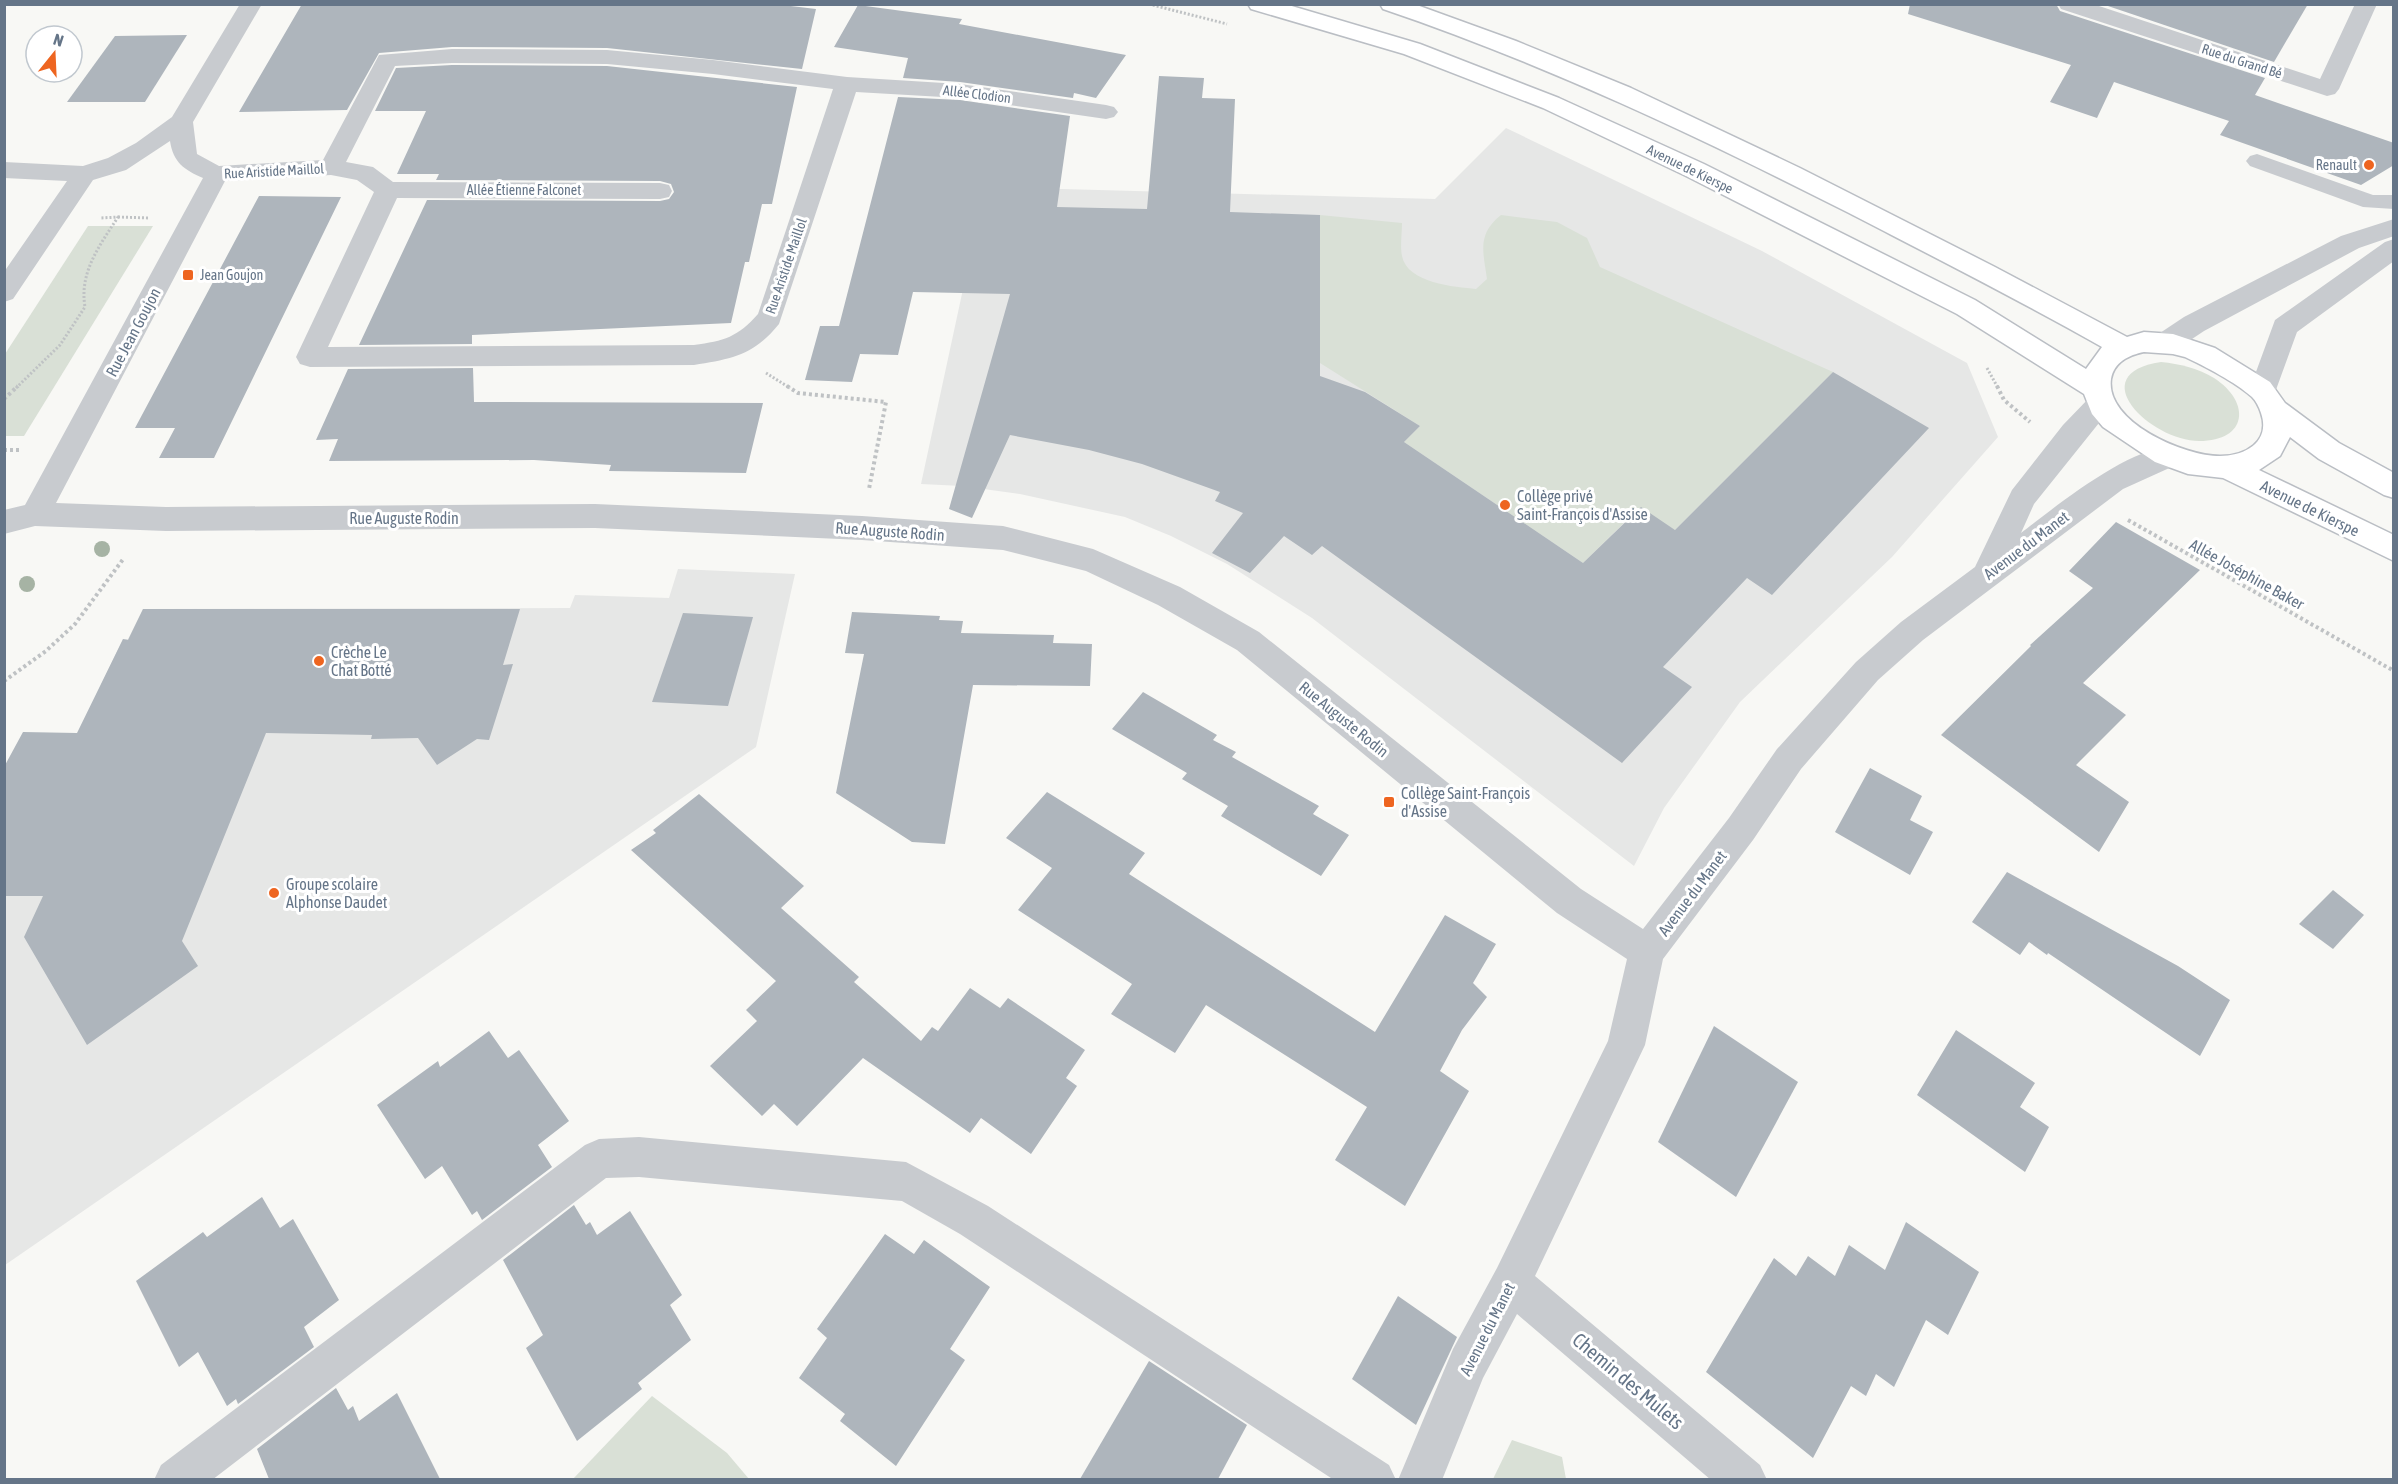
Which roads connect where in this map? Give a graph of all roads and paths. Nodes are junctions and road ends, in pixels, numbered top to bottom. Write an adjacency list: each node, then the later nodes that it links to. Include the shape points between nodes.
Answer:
1 (251, 4): 10 (street)
2 (1149, 4): 7 (path)
3 (1259, 4): 29 (main road, Avenue de Kierspe, via 1412,50 1551,103 1695,170 1966,307)
4 (1391, 4): 26 (main road, via 1573,71 1727,140 2039,299)
5 (2069, 4): 6 (street, Rue du Grand Bé, via 2327,89)
6 (2367, 4)
7 (1237, 26)
8 (847, 84): 9 (street, Allée Clodion, via 960,91); 14 (street, Rue Aristide Maillol, via 607,57 452,56 387,60); 27 (street, Rue Aristide Maillol, via 770,316 755,336)
9 (1106, 112)
10 (181, 122): 12 (street); 13 (street, via 183,150)
11 (2257, 161): 20 (lane, via 2371,202)
12 (117, 164): 13 (street); 16 (street)
13 (173, 164): 17 (street)
14 (331, 167): 17 (street, Rue Aristide Maillol); 18 (street, Rue Aristide Maillol, via 364,173)
15 (4, 170): 16 (street)
16 (84, 174): 21 (street)
17 (217, 174): 37 (street, Rue Jean Goujon)
18 (388, 190): 19 (street, Allée Étienne Falconet); 27 (street, Rue Aristide Maillol, via 310,357 694,356)
19 (660, 191)
20 (2394, 202)
21 (54, 219): 24 (street); 30 (path, via 118,217 84,278 81,294 85,307 78,321)
22 (2394, 226): 25 (street, via 2350,242)
23 (2394, 248): 31 (street, via 2285,327)
24 (4, 293)
25 (2167, 342): 26 (main road); 31 (main road, via 2191,347)
26 (2124, 347): 29 (main road, via 2107,356 2098,370)
27 (730, 350): 40 (path, via 798,393 886,402)
28 (1983, 361): 32 (path, via 2004,400)
29 (2099, 396): 32 (street); 33 (main road, via 2117,425)
30 (4, 399)
31 (2270, 401): 34 (main road, via 2278,432 2270,450 2252,462); 35 (main road, via 2329,451)
32 (2061, 447): 42 (street, via 2022,498)
33 (2166, 457): 34 (main road); 36 (street, Avenue du Manet)
34 (2226, 467): 41 (main road, Avenue de Kierspe)
35 (2394, 487)
36 (2089, 498): 42 (street, Avenue du Manet); 43 (path, Allée Joséphine Baker)
37 (34, 514): 38 (street, Rue Auguste Rodin); 39 (street, Rue Auguste Rodin)
38 (166, 519): 40 (street, Rue Auguste Rodin, via 595,516); 44 (path, via 114,568 82,616 30,664)
39 (4, 522)
40 (862, 528): 45 (street, Rue Auguste Rodin, via 1003,538 1093,561 1169,596 1248,641 1569,902)
41 (2394, 549)
42 (1987, 575): 45 (street, Avenue du Manet, via 1912,631 1867,671 1789,759)
43 (2394, 671)
44 (4, 681)
45 (1647, 952): 46 (street, Avenue du Manet, via 1626,1046)
46 (1511, 1282): 49 (street, Avenue du Manet, via 1468,1364); 50 (street, Chemin des Mulets)
47 (176, 1479): 48 (street, via 599,1159 639,1157 906,1182 974,1220)
48 (1374, 1479)
49 (1420, 1479)
50 (1745, 1479)

